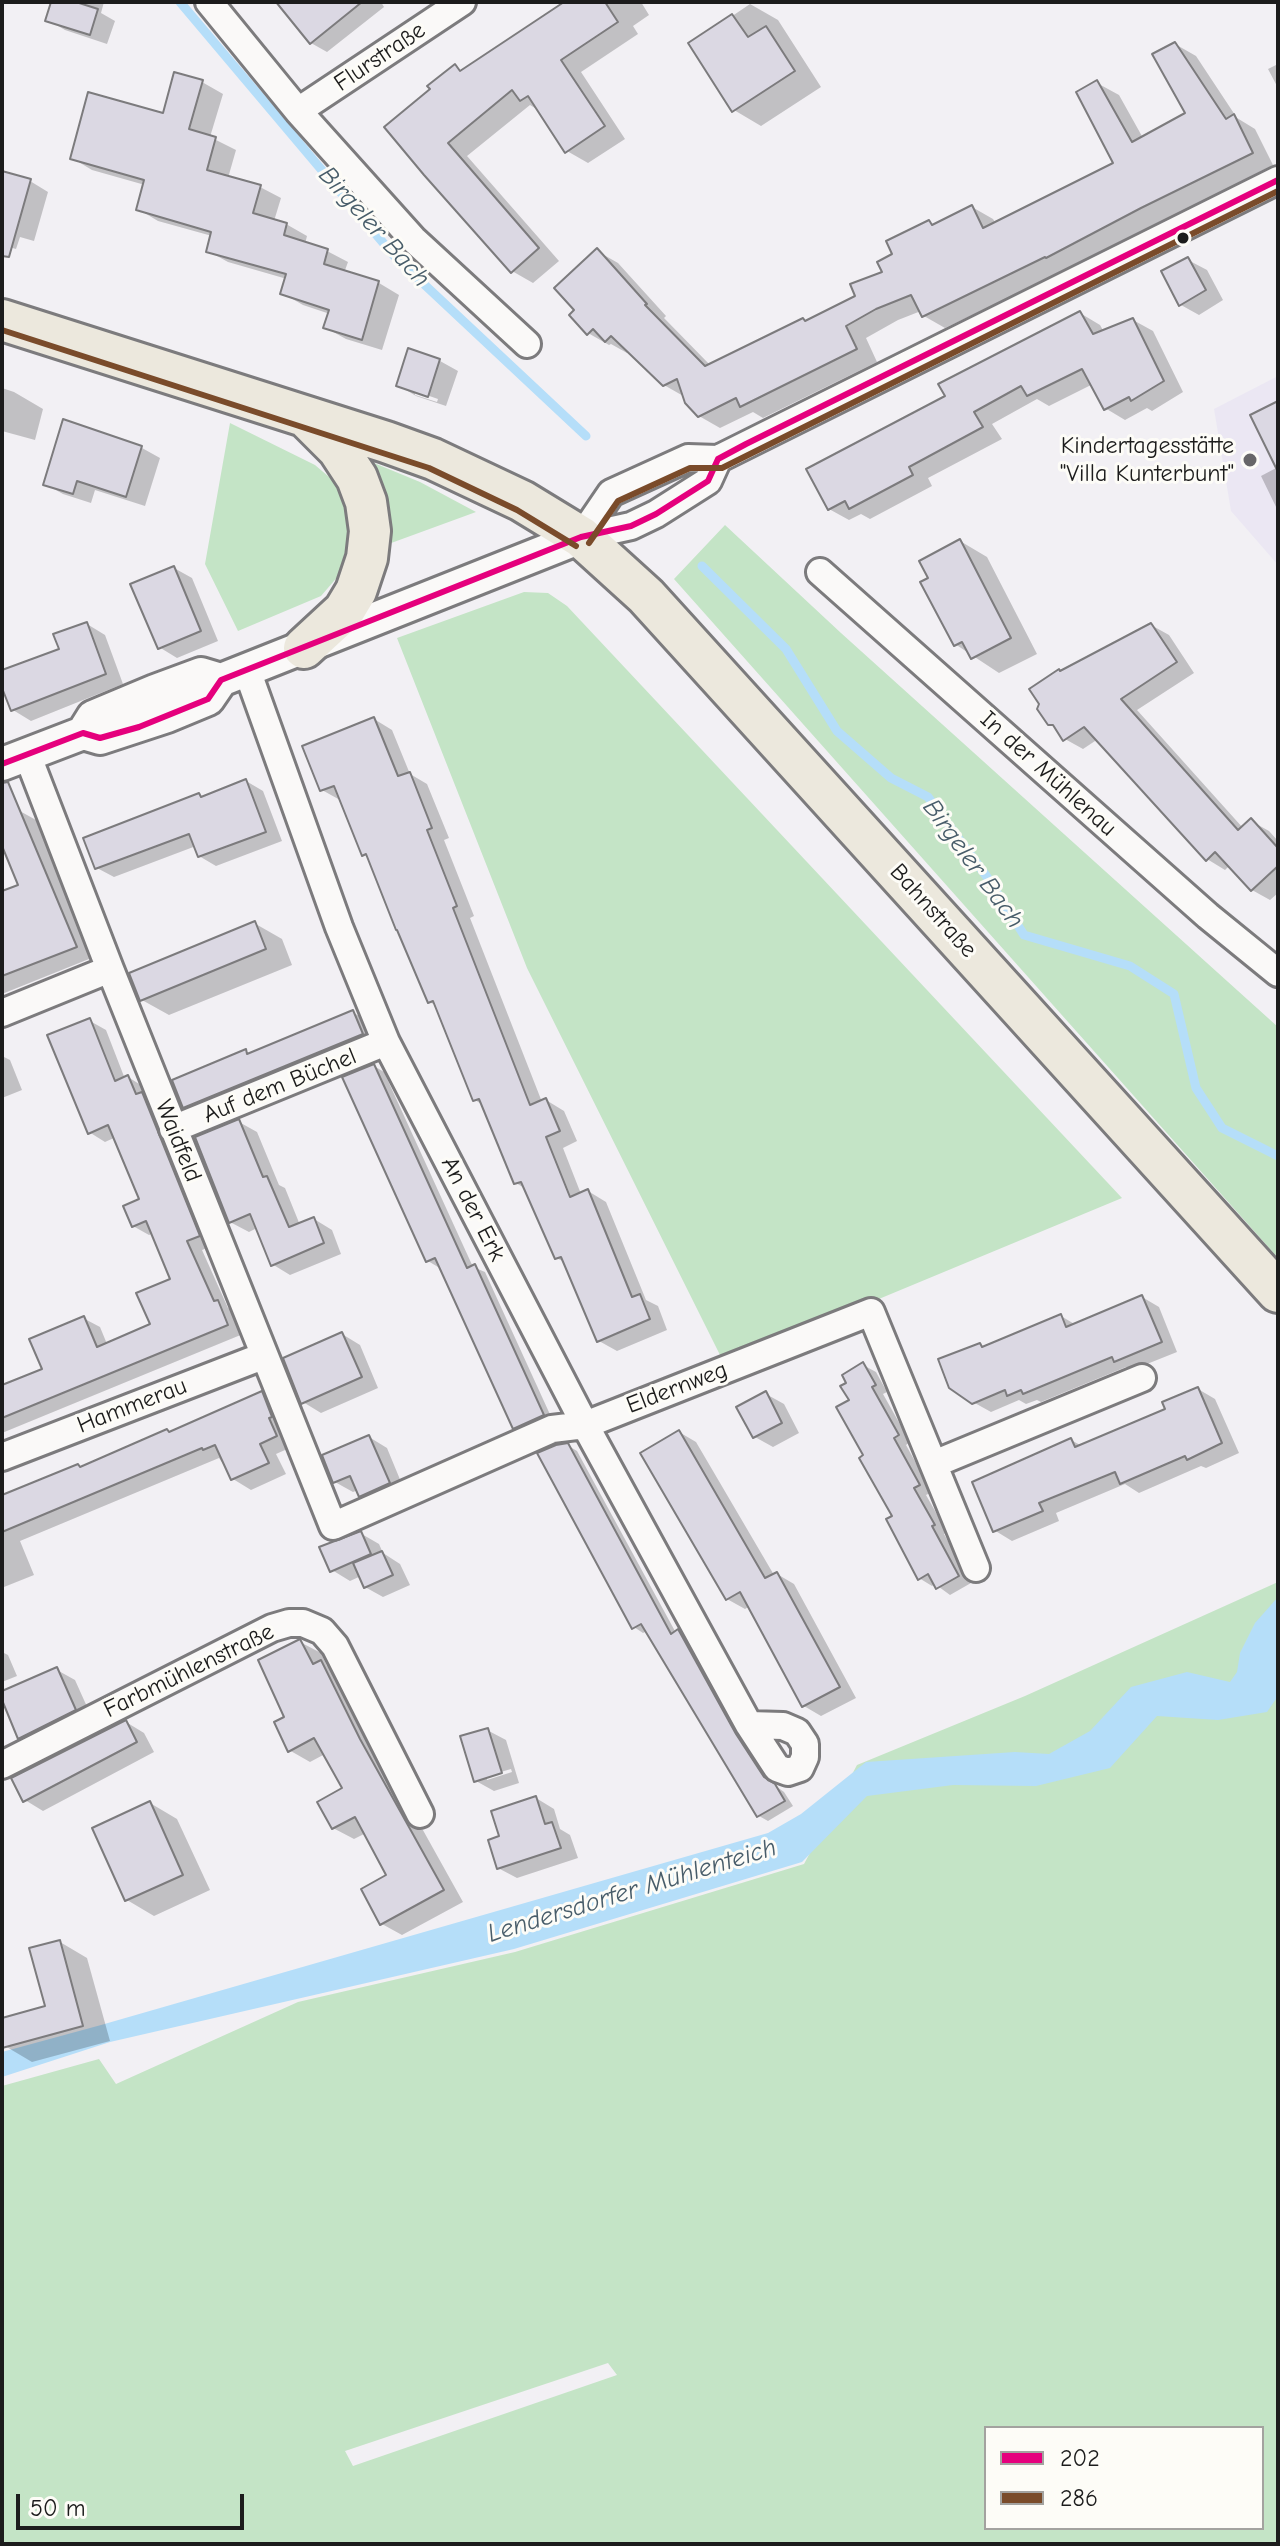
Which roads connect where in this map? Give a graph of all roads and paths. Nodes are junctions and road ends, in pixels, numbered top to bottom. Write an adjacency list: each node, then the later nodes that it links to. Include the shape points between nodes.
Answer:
1 (209, 2): 3 (street)
2 (462, 2): 3 (street, Flurstraße)
3 (298, 111): 6 (street, via 413,239)
4 (1278, 180): 8 (street)
5 (2, 320): 7 (main road, Bahnstraße)
6 (527, 344)
7 (307, 418): 9 (main road, Bahnstraße, via 476,478); 11 (main road, via 357,478 370,531 356,591 344,611)
8 (718, 459): 9 (street, via 708,481 656,514 631,526); 9 (street, via 688,458 611,493)
9 (581, 537): 11 (street); 19 (main road, Bahnstraße, via 646,596)
10 (820, 572): 15 (street, In der Mühlenau)
11 (304, 648): 12 (street)
12 (234, 675): 13 (street, via 201,674 165,687 93,717 83,733); 17 (street, An der Erk)
13 (15, 759): 14 (street, Waidfeld)
14 (110, 969): 16 (street); 18 (street, Waidfeld)
15 (1278, 973)
16 (2, 1013)
17 (386, 1042): 18 (street, Auf dem Büchel); 22 (street, An der Erk)
18 (173, 1129): 20 (street, Waidfeld)
19 (1278, 1292)
20 (263, 1356): 23 (street, Hammerau); 25 (street, Waidfeld)
21 (1142, 1378): 24 (street)
22 (585, 1425): 24 (street, Eldernweg, via 871,1312); 25 (street, Eldernweg, via 552,1429); 27 (street, An der Erk)
23 (2, 1457)
24 (934, 1464): 26 (street, Eldernweg)
25 (333, 1526)
26 (976, 1568)
27 (749, 1725)
28 (2, 1765): 29 (street, Farbmühlenstraße, via 272,1628 303,1623 322,1631 335,1646)
29 (420, 1814)

